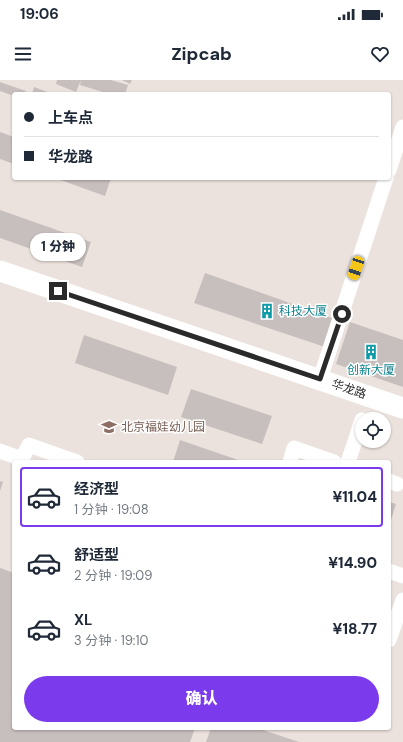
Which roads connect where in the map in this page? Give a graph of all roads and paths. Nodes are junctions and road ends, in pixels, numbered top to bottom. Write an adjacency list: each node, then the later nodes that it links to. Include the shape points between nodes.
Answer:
1 (403, 127): 2 (street)
2 (391, 164)
3 (385, 180): 5 (street)
4 (0, 271): 5 (main road, 华龙路)
5 (320, 379): 6 (main road, 华龙路)
6 (370, 396): 7 (main road, 华龙路); 8 (street)
7 (403, 408)
8 (365, 412)
9 (355, 441): 14 (street)
10 (0, 451): 11 (street, via 22,459 29,445)
11 (71, 460)
12 (291, 460): 13 (street, via 294,448)
13 (328, 460)
14 (349, 460)
15 (391, 572): 16 (street)
16 (403, 576)
17 (403, 600): 18 (street)
18 (391, 634)

